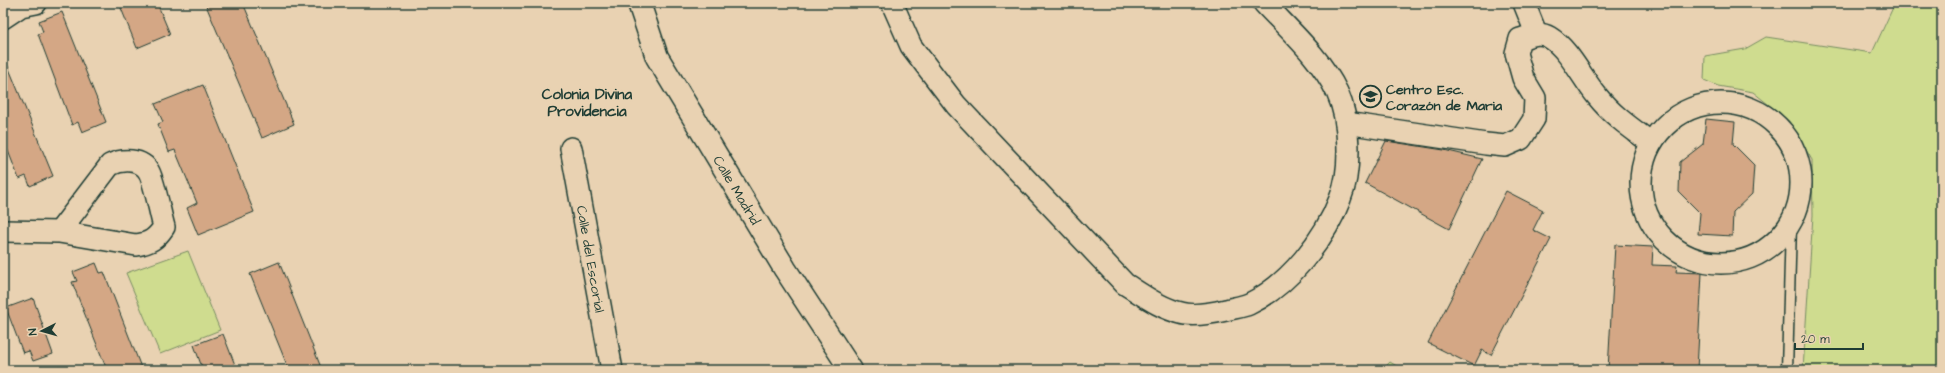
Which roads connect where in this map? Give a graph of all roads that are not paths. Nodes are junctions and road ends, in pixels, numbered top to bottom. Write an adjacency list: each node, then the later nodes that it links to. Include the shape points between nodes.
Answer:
1 (36, 3): 6 (street)
2 (639, 3): 15 (street, Calle Madrid, via 657,57 785,269)
3 (892, 3): 8 (street, via 911,46 961,110 1125,284 1155,304 1182,314 1213,313 1249,304 1285,280 1315,247 1341,198 1348,162)
4 (1264, 3): 8 (street, via 1318,62 1337,92)
5 (1524, 3): 7 (street)
6 (8, 11)
7 (1536, 34): 8 (street, via 1520,39 1516,53 1523,78 1535,98 1534,119 1521,139 1506,146); 9 (street, via 1548,37 1565,51 1580,75 1612,114)
8 (1346, 123)
9 (1650, 142): 11 (street, via 1640,172 1642,204 1656,232 1680,253 1710,264 1741,262 1770,248); 11 (street, via 1671,118 1700,104 1731,102 1762,112 1785,134 1799,162 1801,194)
10 (571, 148): 14 (street, Calle del Escorial)
11 (1791, 224): 16 (lane)
12 (3, 231): 13 (street)
13 (59, 232): 13 (street, via 136,245 158,237 164,227 149,172 135,162 127,160 110,165)
14 (612, 370)
15 (851, 370)
16 (1786, 370)

